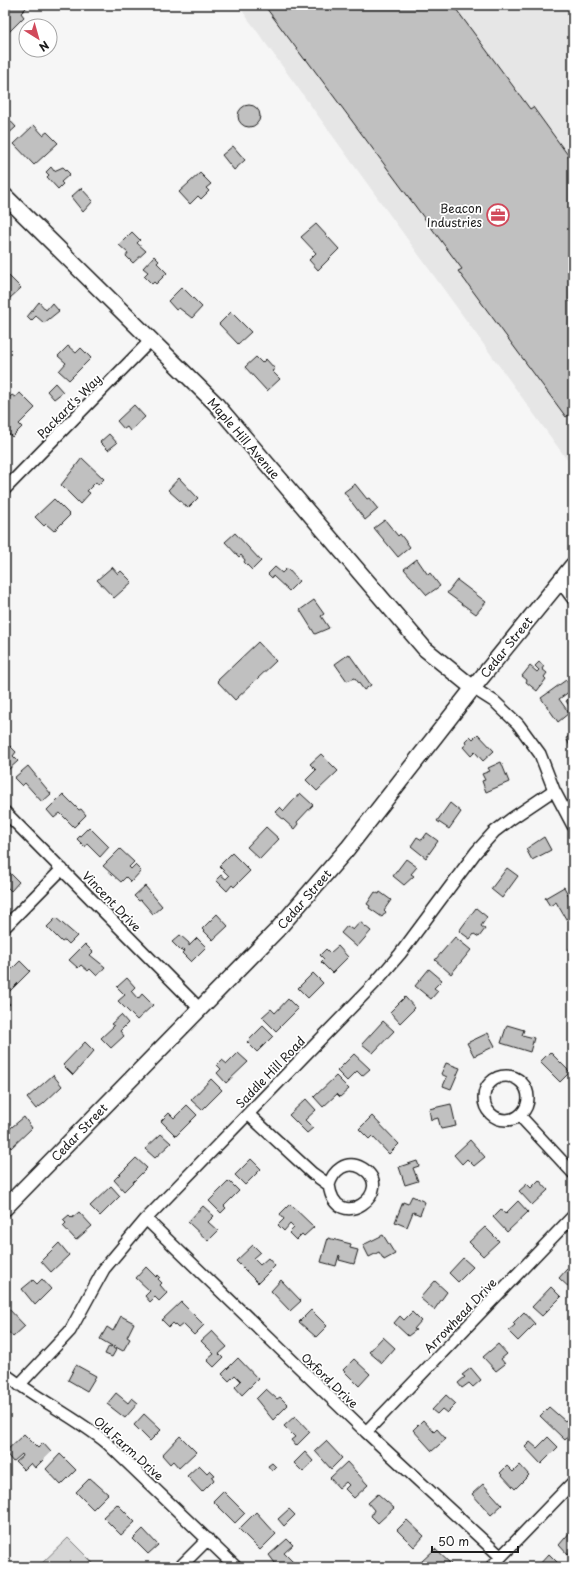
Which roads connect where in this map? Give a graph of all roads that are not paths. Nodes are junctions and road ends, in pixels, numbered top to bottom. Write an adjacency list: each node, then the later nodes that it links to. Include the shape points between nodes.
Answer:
1 (5, 196): 2 (main road, Maple Hill Avenue)
2 (151, 340): 3 (street, Packard's Way); 7 (main road, Maple Hill Avenue, via 215,404 426,649)
3 (5, 489)
4 (573, 565): 5 (main road, Cedar Street)
5 (559, 580): 6 (street); 7 (main road, Cedar Street)
6 (573, 599)
7 (473, 688): 8 (street, via 495,702 518,724 540,754); 13 (main road, Cedar Street, via 348,848 277,930)
8 (554, 790): 10 (street); 14 (street, Saddle Hill Road, via 494,832 374,984)
9 (5, 812): 11 (street, Vincent Drive)
10 (573, 826)
11 (62, 869): 12 (street); 13 (street, Vincent Drive)
12 (5, 927)
13 (200, 1009): 18 (main road, Cedar Street)
14 (248, 1114): 17 (street, via 312,1173); 20 (street, Saddle Hill Road)
15 (520, 1116): 15 (street, via 528,1101 528,1092 524,1084 509,1076 500,1076 492,1080 483,1095 488,1112 494,1118 503,1120 512,1120); 16 (street)
16 (573, 1173)
17 (329, 1185)
18 (5, 1208)
19 (573, 1216): 23 (street, Arrowhead Drive)
20 (146, 1219): 22 (street, Saddle Hill Road, via 104,1269 70,1331); 23 (street, Oxford Drive)
21 (5, 1374): 22 (street, Old Farm Drive)
22 (20, 1385): 25 (street, Old Farm Drive, via 87,1427 107,1443)
23 (366, 1432): 26 (street, Oxford Drive)
24 (573, 1482): 26 (street)
25 (208, 1539): 27 (street); 28 (street, Old Farm Drive)
26 (500, 1556): 29 (street)
27 (180, 1567)
28 (236, 1567)
29 (491, 1567)

